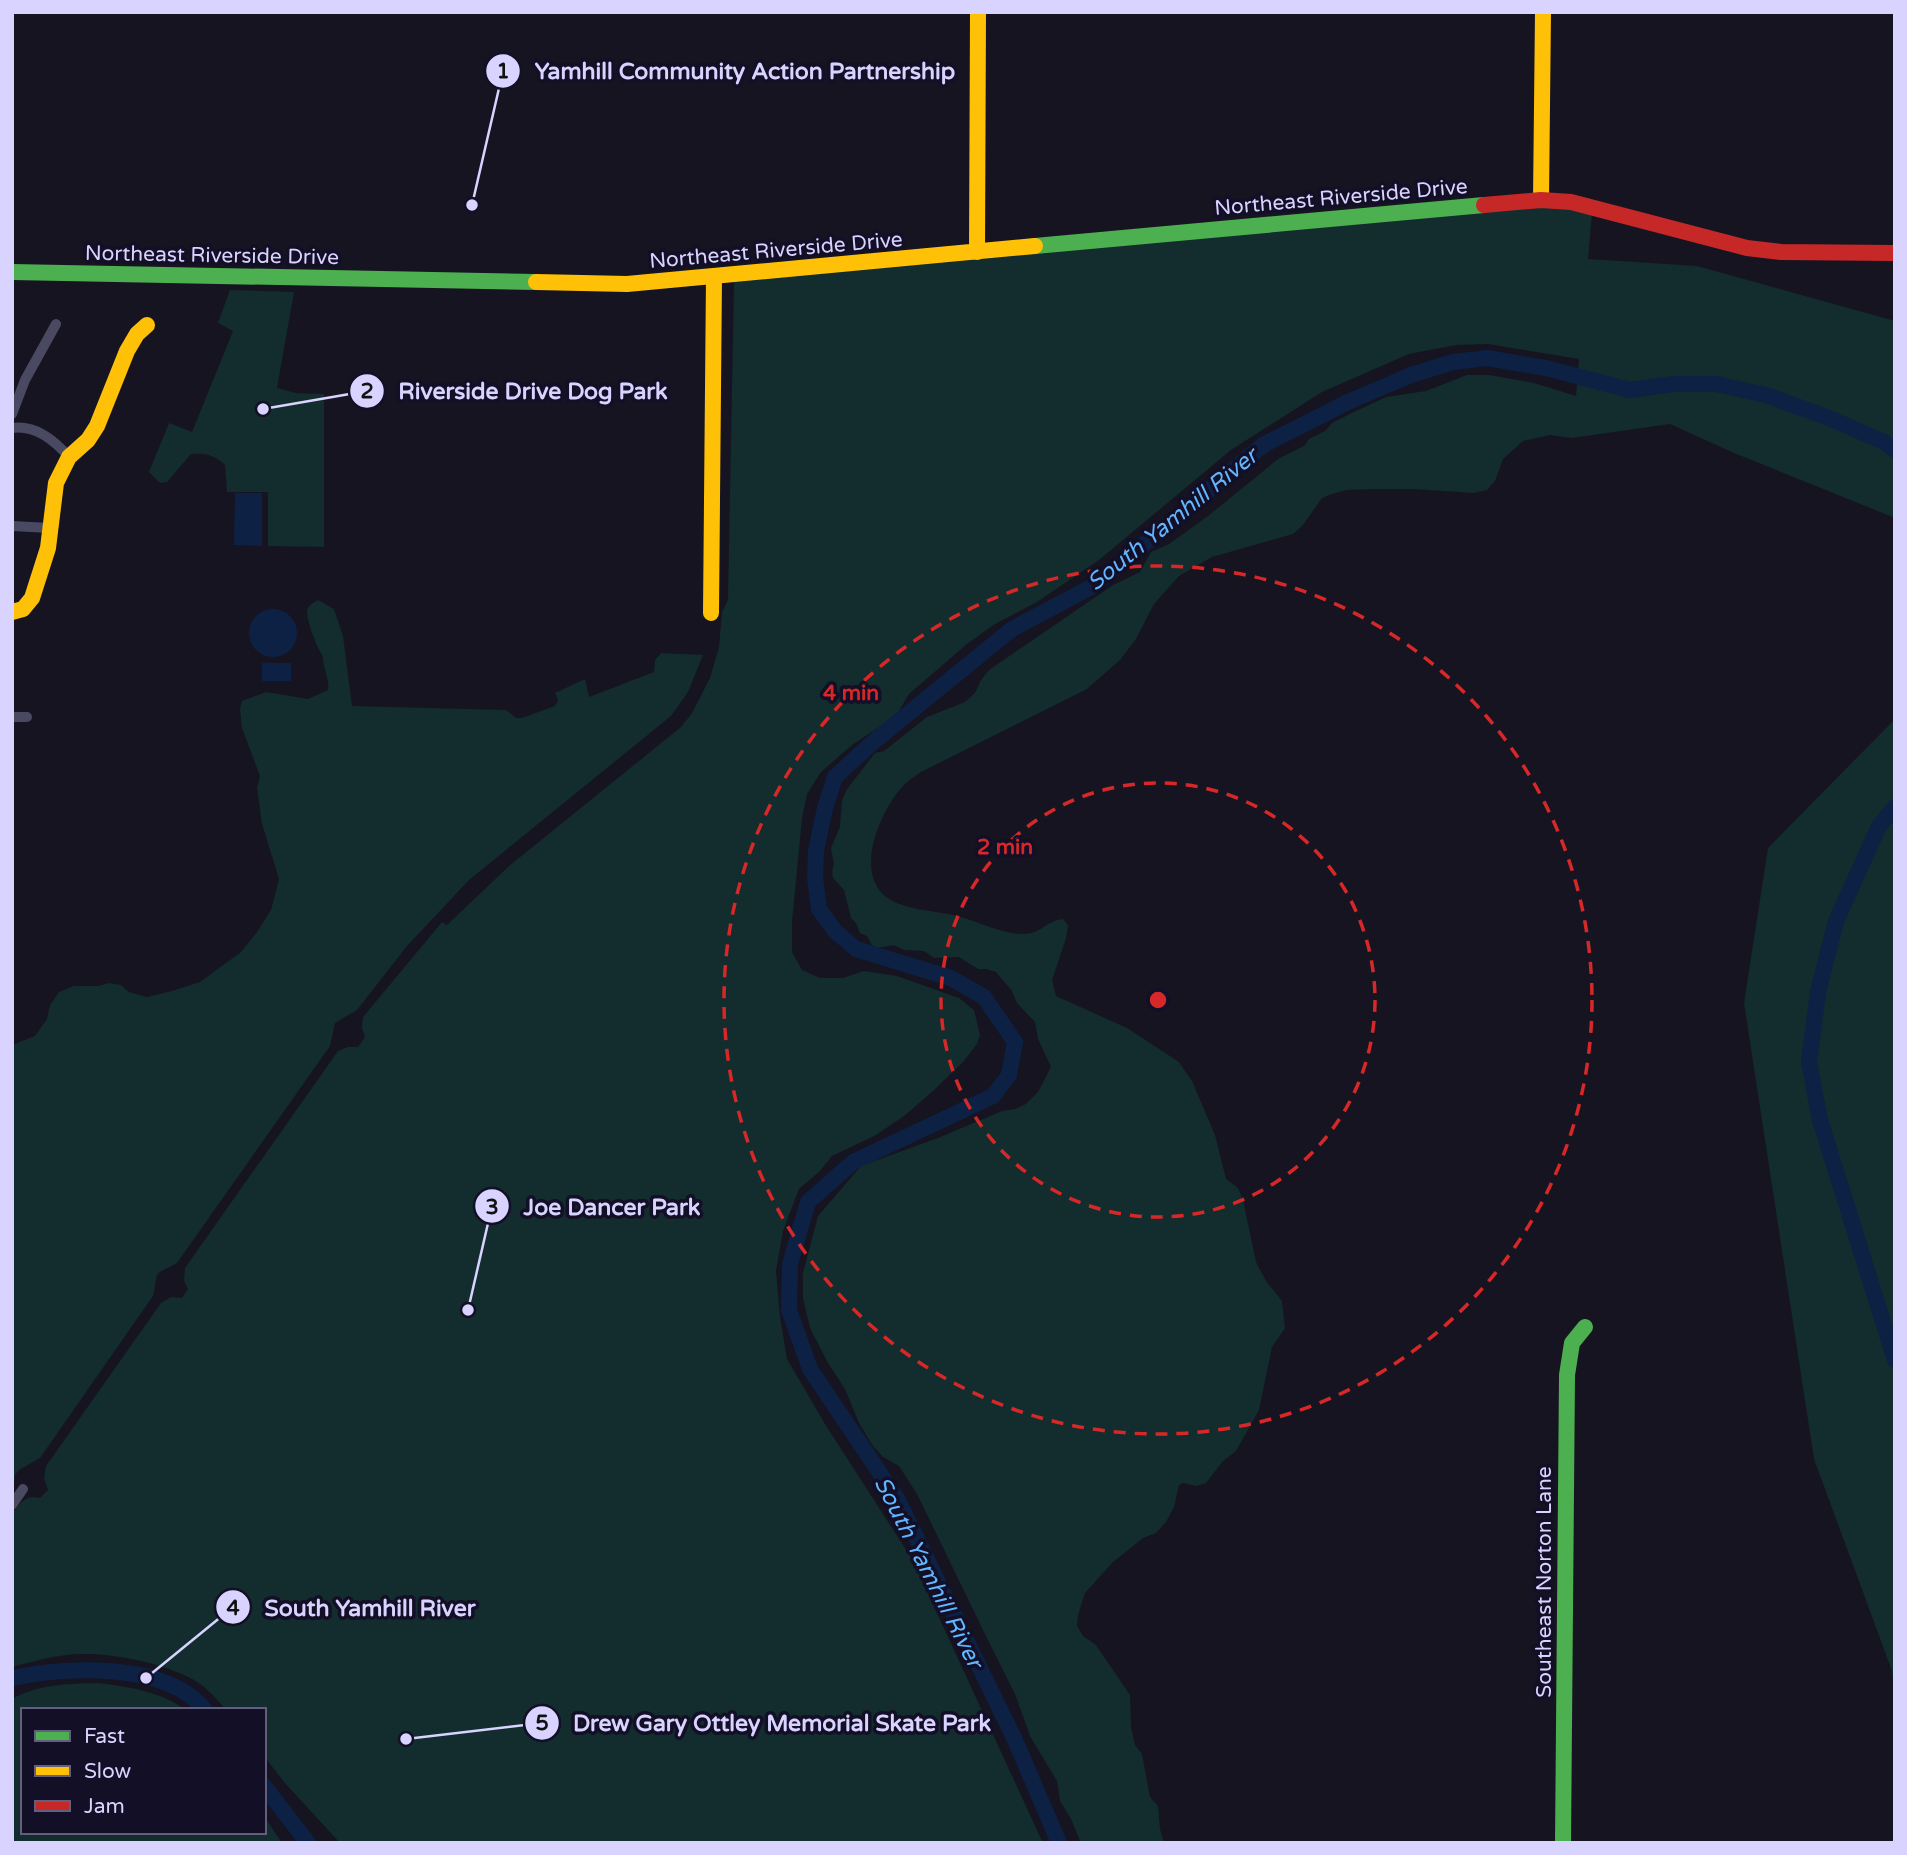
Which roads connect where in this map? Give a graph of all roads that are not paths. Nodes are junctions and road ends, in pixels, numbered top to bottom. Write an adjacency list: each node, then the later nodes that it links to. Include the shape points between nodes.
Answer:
1 (978, 12): 4 (street)
2 (1543, 12): 3 (street)
3 (1541, 200): 4 (street, Northeast Riverside Drive); 5 (street, Northeast Riverside Drive, via 1572,202 1747,248)
4 (977, 252): 7 (street, Northeast Riverside Drive)
5 (1895, 253)
6 (12, 272): 7 (street, Northeast Riverside Drive, via 627,284)
7 (714, 276): 16 (street)
8 (56, 324): 10 (street)
9 (147, 325): 12 (street, via 127,351 97,426)
10 (12, 414)
11 (12, 428): 12 (street, via 23,426 43,434)
12 (69, 457): 14 (street, via 56,483)
13 (12, 526): 14 (street)
14 (50, 528): 15 (street, via 32,598)
15 (12, 612)
16 (711, 613)
17 (12, 717): 18 (street)
18 (27, 717)
19 (1585, 1327): 22 (street, Southeast Norton Lane, via 1572,1343 1567,1374)
20 (23, 1489): 21 (street)
21 (12, 1506)
22 (1563, 1843)

